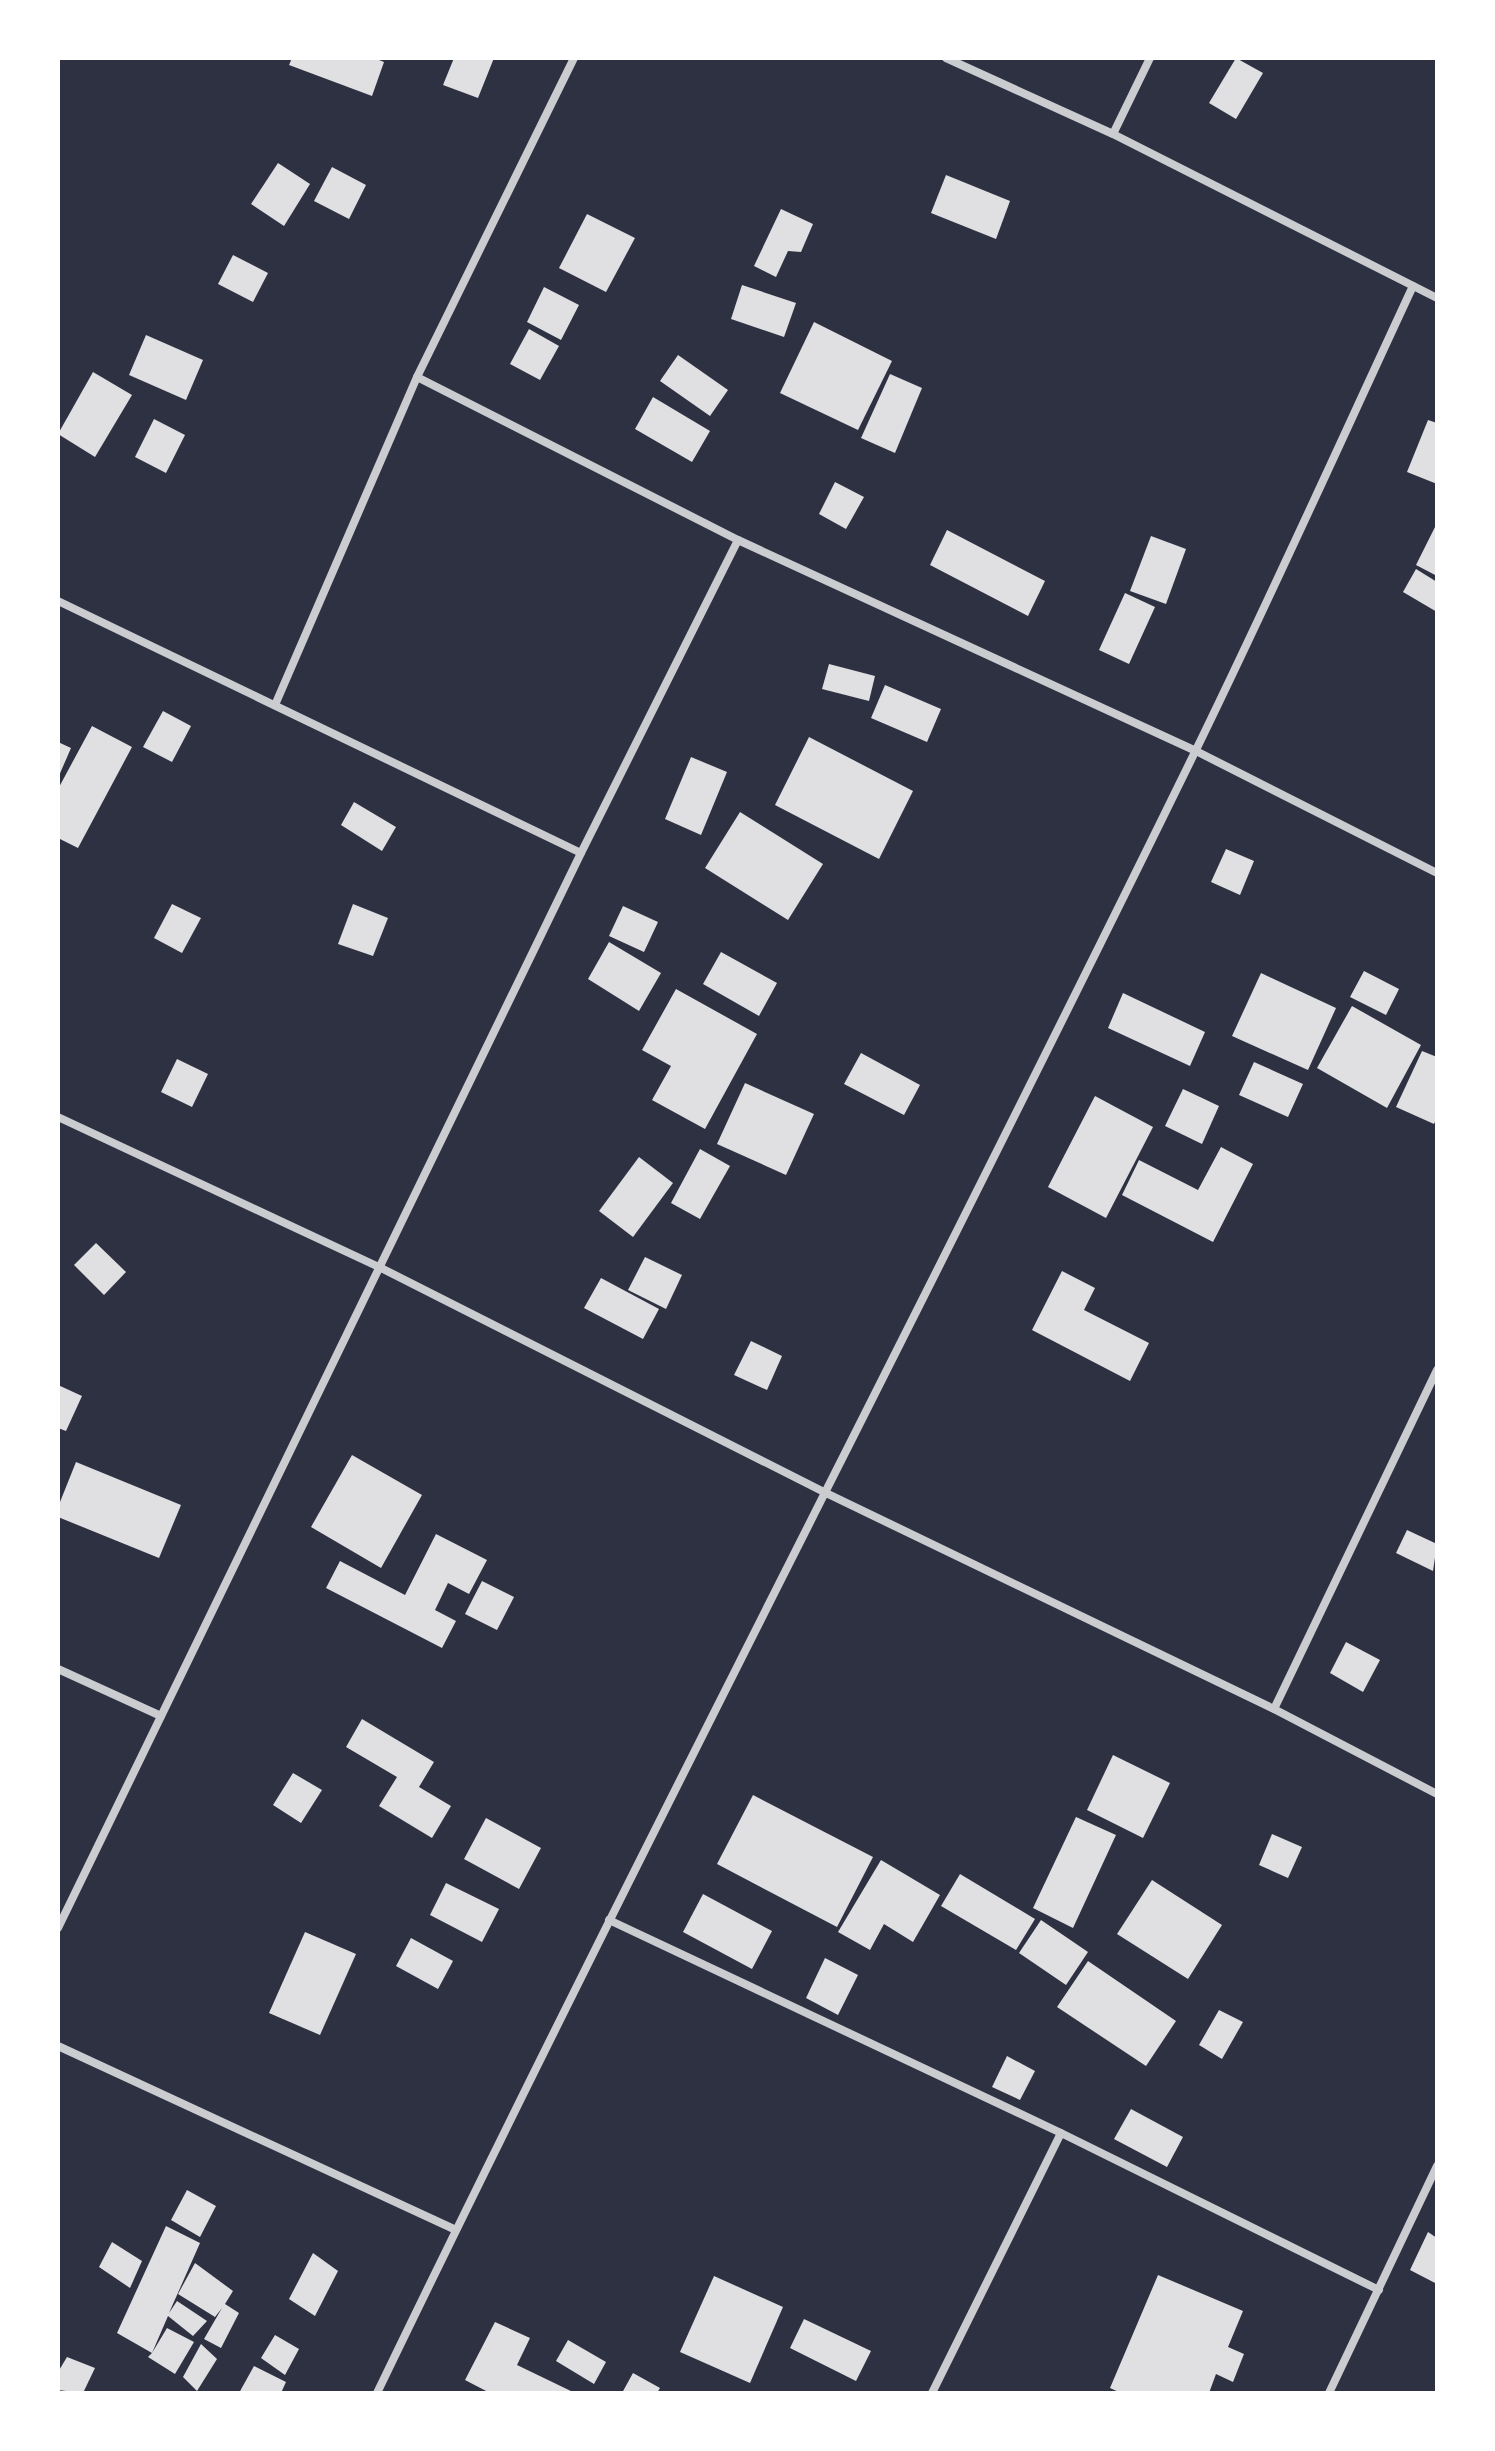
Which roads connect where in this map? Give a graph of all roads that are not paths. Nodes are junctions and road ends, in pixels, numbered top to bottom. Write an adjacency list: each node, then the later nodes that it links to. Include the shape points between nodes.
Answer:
1 (574, 58): 7 (street)
2 (946, 58): 4 (street)
3 (1150, 58): 4 (street)
4 (1113, 134): 5 (street)
5 (1413, 286): 6 (street); 11 (street)
6 (1437, 298)
7 (417, 377): 8 (street); 10 (street)
8 (738, 540): 11 (street); 12 (street)
9 (58, 601): 10 (street)
10 (275, 705): 12 (street)
11 (1196, 751): 13 (street); 17 (street)
12 (581, 853): 15 (street)
13 (1437, 873)
14 (58, 1117): 15 (street)
15 (381, 1268): 17 (street); 20 (street)
16 (1437, 1370): 19 (street)
17 (826, 1493): 19 (street); 22 (street)
18 (58, 1669): 20 (street)
19 (1274, 1709): 21 (street)
20 (161, 1716): 23 (street)
21 (1437, 1794)
22 (609, 1920): 25 (street); 27 (street)
23 (58, 1928)
24 (58, 2046): 27 (street)
25 (1061, 2133): 28 (street); 30 (street)
26 (1437, 2166): 28 (street)
27 (456, 2230): 29 (street)
28 (1379, 2290): 31 (street)
29 (377, 2393)
30 (932, 2393)
31 (1329, 2393)

